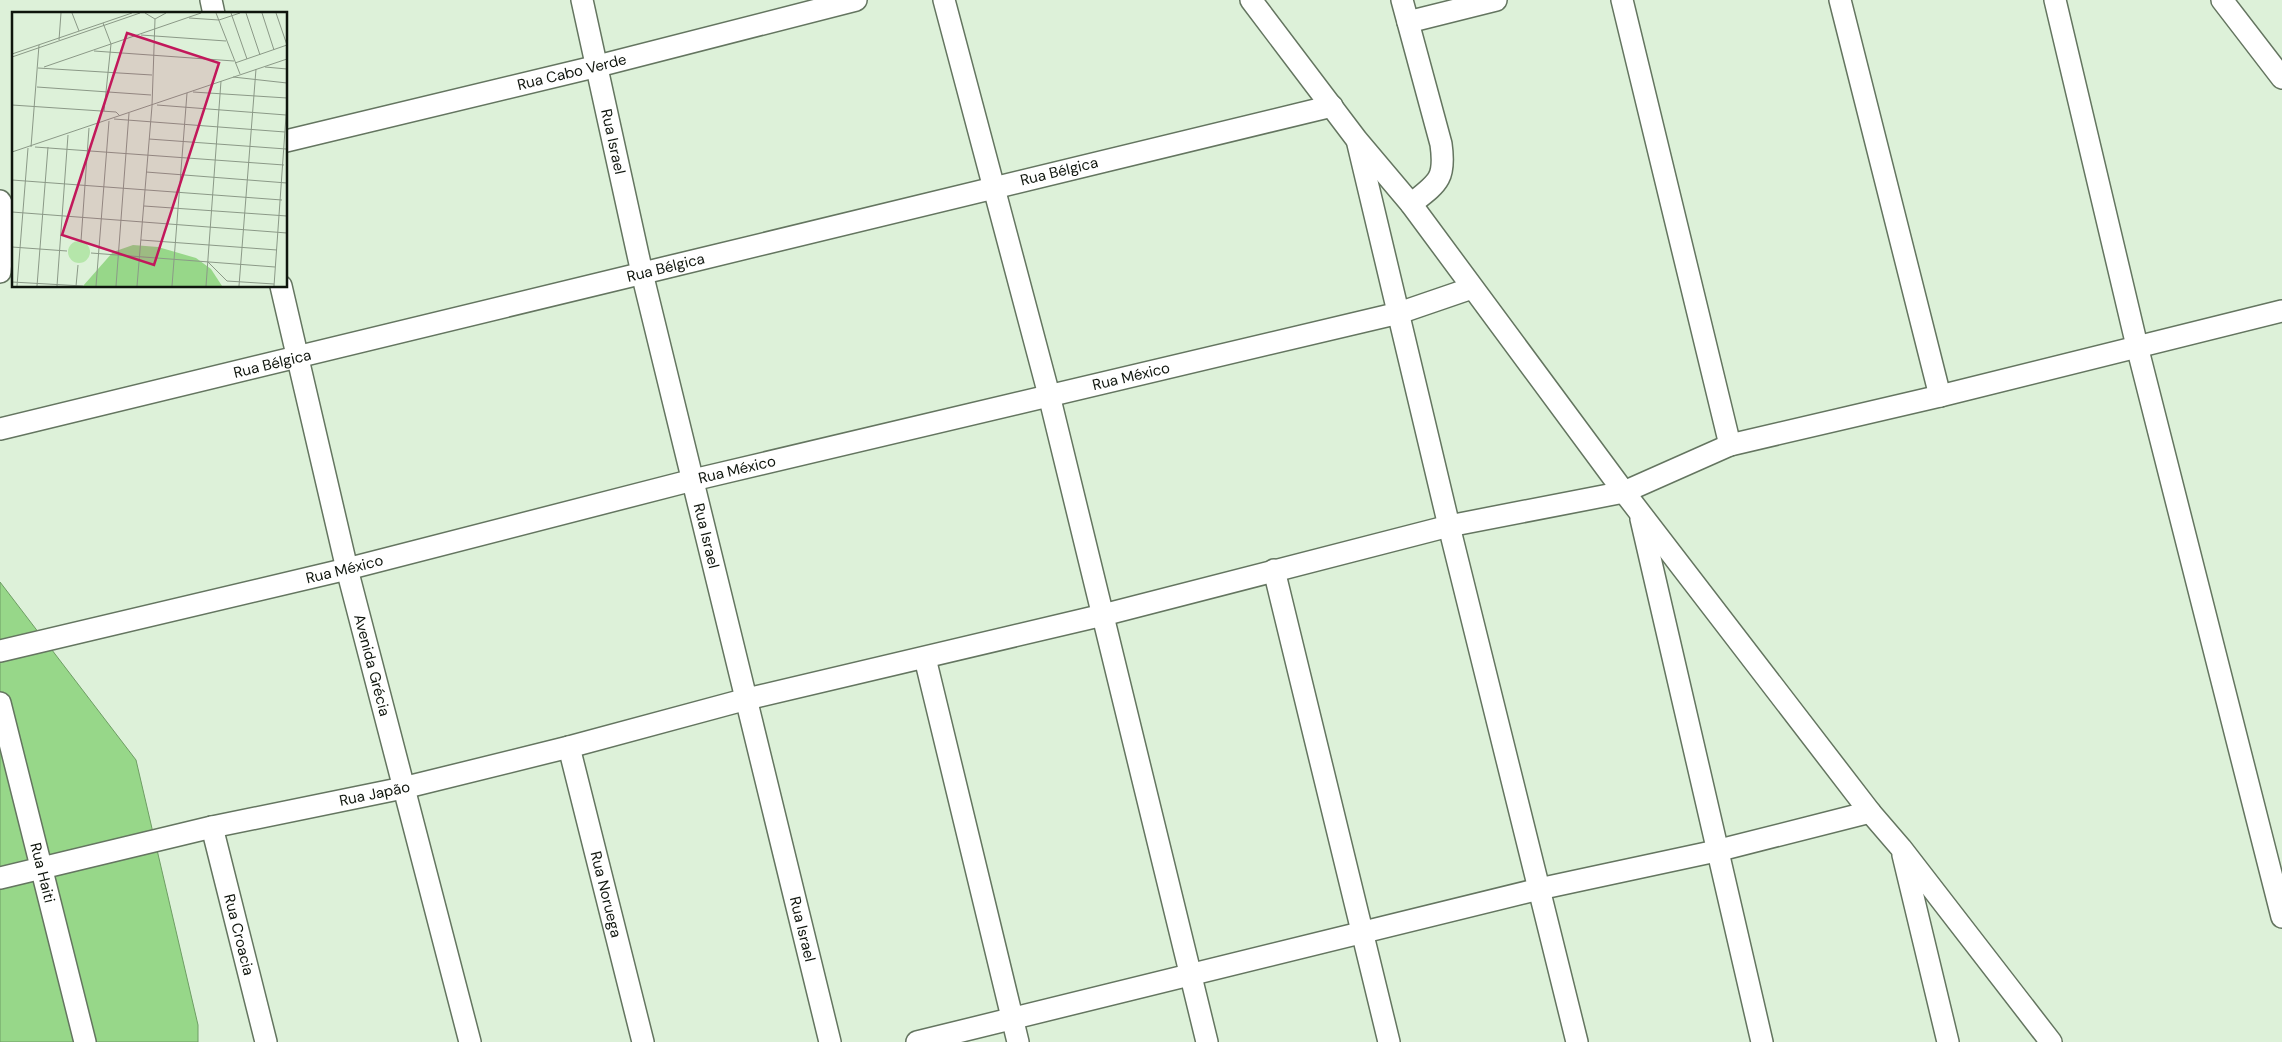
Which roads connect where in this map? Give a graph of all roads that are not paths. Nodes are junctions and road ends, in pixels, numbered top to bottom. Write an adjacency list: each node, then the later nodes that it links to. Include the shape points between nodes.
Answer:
1 (582, 0): 12 (street, Rua Israel)
2 (856, 0): 12 (street, Rua Cabo Verde)
3 (944, 0): 17 (street)
4 (1251, 0): 14 (street)
5 (1402, 0): 11 (street)
6 (1496, 0): 11 (street)
7 (1622, 0): 31 (street)
8 (1840, 0): 29 (street)
9 (2055, 0): 26 (street)
10 (2222, 0): 13 (street)
11 (1408, 22): 18 (street, via 1444,164 1439,179)
12 (598, 66): 16 (street, Rua Cabo Verde); 21 (street, Rua Israel)
13 (2282, 78)
14 (1332, 106): 15 (street); 17 (street, Rua Bélgica)
15 (1357, 140): 18 (street); 25 (street)
16 (288, 141)
17 (994, 186): 21 (street, Rua Bélgica); 28 (street)
18 (1411, 204): 23 (street)
19 (6, 207): 20 (street)
20 (0, 272)
21 (642, 273): 27 (street, Rua Bélgica); 32 (street, Rua Israel)
22 (282, 288): 27 (street, Avenida Grécia)
23 (1472, 288): 25 (street, Rua México); 33 (street)
24 (2282, 312): 26 (street, Rua Japão)
25 (1399, 313): 28 (street, Rua México); 35 (street)
26 (2137, 346): 29 (street, Rua Japão); 52 (street)
27 (299, 358): 30 (street, Rua Bélgica); 36 (street, Avenida Grécia)
28 (1049, 394): 32 (street, Rua México); 38 (street)
29 (1940, 396): 31 (street, Rua Japão)
30 (0, 429)
31 (1730, 445): 33 (street, Rua Japão)
32 (693, 480): 36 (street, Rua México); 41 (street, Rua Israel)
33 (1624, 492): 34 (street); 35 (street, Rua Japão)
34 (1639, 511): 45 (street); 48 (street)
35 (1449, 526): 37 (street, Rua Japão); 51 (street)
36 (347, 569): 39 (street, Rua México); 44 (street, Avenida Grécia)
37 (1274, 570): 38 (street, Rua Japão); 53 (street)
38 (1103, 615): 40 (street, Rua Japão); 54 (street)
39 (0, 651)
40 (925, 658): 41 (street, Rua Japão); 55 (street)
41 (747, 699): 43 (street, Rua Japão); 60 (street, Rua Israel)
42 (0, 703): 49 (street, Rua Haiti)
43 (570, 747): 44 (street, Rua Japão); 59 (street, Rua Noruega)
44 (403, 788): 46 (street, Rua Japão); 58 (street, Avenida Grécia)
45 (1870, 812): 47 (street); 48 (street)
46 (212, 828): 49 (street, Rua Japão); 57 (street, Rua Croacia)
47 (1901, 848): 67 (street); 68 (street)
48 (1716, 851): 51 (street); 66 (street)
49 (42, 868): 50 (street, Rua Japão); 56 (street, Rua Haiti)
50 (0, 878)
51 (1539, 890): 53 (street); 65 (street)
52 (2282, 917)
53 (1361, 933): 54 (street); 64 (street)
54 (1191, 976): 55 (street); 63 (street)
55 (1012, 1019): 61 (street); 62 (street)
56 (85, 1042)
57 (266, 1042)
58 (470, 1042)
59 (643, 1042)
60 (830, 1042)
61 (917, 1042)
62 (1018, 1042)
63 (1207, 1042)
64 (1389, 1042)
65 (1577, 1042)
66 (1762, 1042)
67 (1948, 1042)
68 (2051, 1042)

